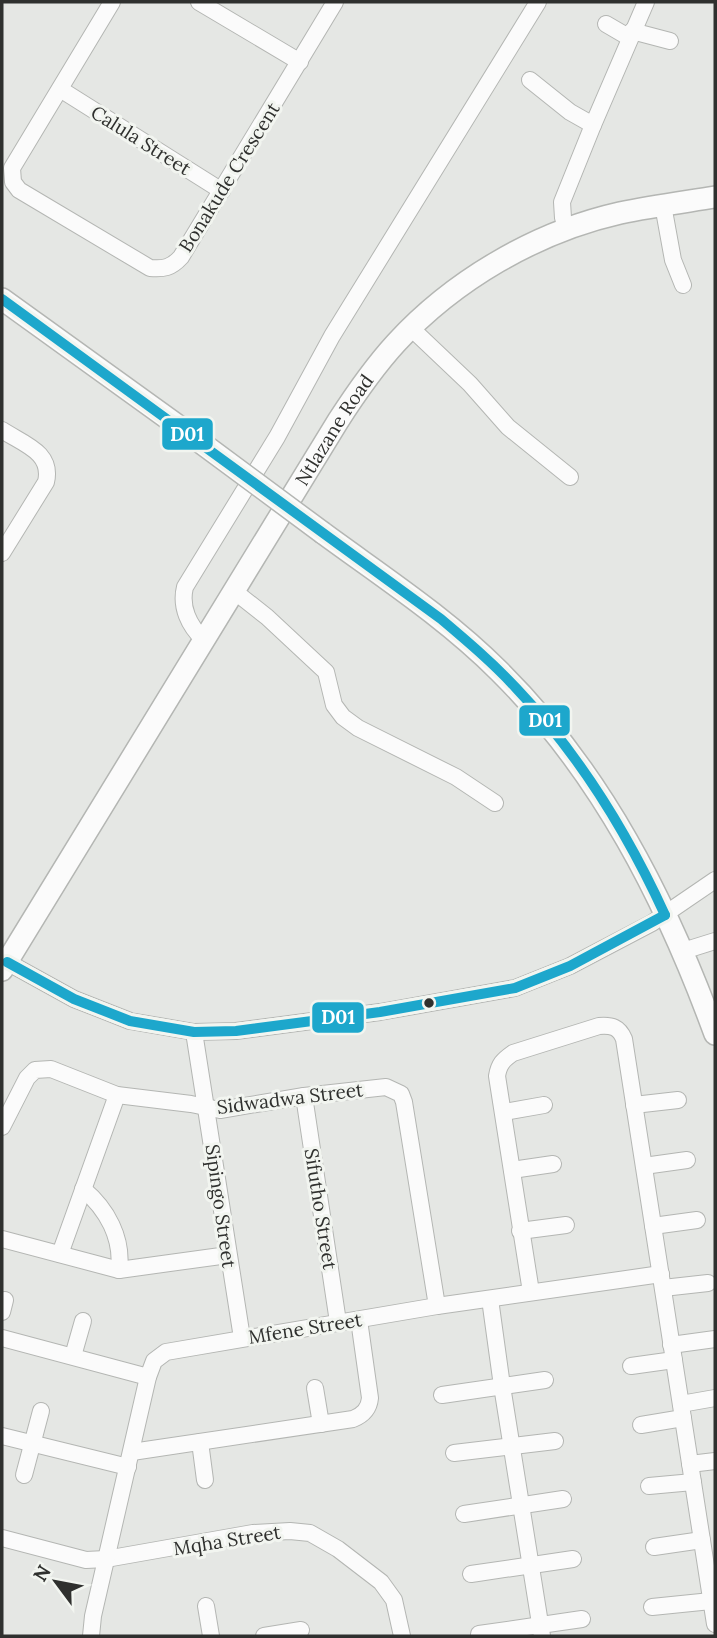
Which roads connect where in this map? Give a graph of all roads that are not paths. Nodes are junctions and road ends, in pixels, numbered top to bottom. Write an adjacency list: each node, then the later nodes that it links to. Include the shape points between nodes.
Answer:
1 (112, 2): 11 (street, Bonakude Crescent)
2 (199, 2): 9 (street)
3 (335, 2): 9 (street, Bonakude Crescent)
4 (538, 2): 24 (street, via 332,335 277,437 185,587 181,599 186,613)
5 (646, 2): 7 (street)
6 (606, 23): 7 (street)
7 (631, 34): 8 (street); 12 (street)
8 (670, 41)
9 (300, 62): 13 (street, Bonakude Crescent)
10 (530, 80): 12 (street)
11 (60, 89): 13 (street, Calula Street); 13 (street, Bonakude Crescent, via 12,168 19,190 150,268 173,265)
12 (593, 125): 16 (street, via 562,202)
13 (222, 191)
14 (715, 197): 15 (street, Ntlazane Road)
15 (663, 205): 17 (street); 19 (street, Ntlazane Road, via 592,221 537,242 484,271)
16 (564, 218)
17 (682, 285)
18 (2, 299): 27 (street, bridge, via 442,619 497,669 571,752 639,860)
19 (411, 328): 21 (street, via 508,428); 23 (street, Ntlazane Road, via 356,392)
20 (2, 430): 22 (street, via 40,454 48,473)
21 (570, 477)
22 (2, 553)
23 (234, 591): 24 (street, Ntlazane Road); 25 (street, via 326,672 334,705 342,717 456,777)
24 (204, 640): 30 (street, Ntlazane Road)
25 (495, 803)
26 (715, 880): 27 (street)
27 (665, 915): 29 (street); 31 (street, via 570,966 515,988 380,1012)
28 (715, 941): 29 (street)
29 (683, 951): 32 (street)
30 (4, 966): 31 (street, via 103,1012)
31 (194, 1032): 38 (street, Sipingo Street)
32 (715, 1034)
33 (117, 1095): 38 (street, Sidwadwa Street); 40 (street, Sidwadwa Street, via 51,1069 35,1070); 45 (street)
34 (304, 1096): 38 (street, Sidwadwa Street, via 220,1110); 58 (street, Sidwadwa Street, via 386,1087 401,1094); 61 (street, Sifutho Street)
35 (677, 1100): 37 (street)
36 (544, 1105): 39 (street)
37 (634, 1105): 39 (street, via 624,1039 616,1027 599,1026 503,1060 497,1076); 43 (street)
38 (207, 1108): 52 (street, Sipingo Street)
39 (504, 1112): 44 (street)
40 (2, 1127)
41 (687, 1160): 43 (street)
42 (553, 1164): 44 (street)
43 (644, 1166): 48 (street)
44 (512, 1170): 49 (street)
45 (83, 1189): 51 (street); 53 (street, via 107,1214 119,1252)
46 (697, 1220): 48 (street)
47 (566, 1225): 49 (street)
48 (653, 1226): 54 (street)
49 (520, 1231): 56 (street)
50 (2, 1239): 51 (street)
51 (60, 1254): 53 (street)
52 (228, 1255): 53 (street); 63 (street, Sipingo Street)
53 (119, 1270)
54 (662, 1281): 55 (street, Mfene Street); 56 (street, Mfene Street); 65 (street)
55 (708, 1283)
56 (531, 1292): 57 (street, Mfene Street)
57 (491, 1299): 58 (street, Mfene Street); 70 (street)
58 (437, 1306): 59 (street, Mfene Street)
59 (359, 1320): 61 (street, Mfene Street); 76 (street, via 369,1405 353,1419)
60 (83, 1321): 66 (street)
61 (338, 1322): 63 (street, Mfene Street)
62 (2, 1338): 66 (street)
63 (242, 1338): 68 (street, Mfene Street, via 166,1352 154,1361)
64 (715, 1339): 65 (street)
65 (673, 1353): 67 (street); 75 (street)
66 (73, 1356): 68 (street)
67 (631, 1366)
68 (148, 1377): 84 (street, Mfene Street)
69 (545, 1380): 70 (street)
70 (502, 1386): 72 (street); 82 (street)
71 (315, 1388): 76 (street)
72 (442, 1395)
73 (715, 1398): 75 (street)
74 (41, 1410): 81 (street)
75 (682, 1411): 77 (street); 86 (street)
76 (321, 1424): 80 (street)
77 (641, 1425)
78 (2, 1436): 81 (street)
79 (555, 1441): 82 (street)
80 (200, 1442): 84 (street); 88 (street)
81 (32, 1443): 84 (street); 87 (street)
82 (512, 1445): 83 (street); 92 (street)
83 (454, 1453)
84 (130, 1460): 97 (street, Mfene Street)
85 (715, 1461): 86 (street)
86 (690, 1464): 89 (street)
87 (24, 1475)
88 (205, 1480)
89 (693, 1482): 90 (street); 94 (street)
90 (649, 1486)
91 (564, 1499): 92 (street)
92 (522, 1506): 93 (street); 99 (street)
93 (464, 1514)
94 (706, 1529): 96 (street); 101 (street)
95 (2, 1538): 97 (street, Mqha Street, via 86,1560)
96 (654, 1547)
97 (106, 1559): 109 (street, Mfene Street); 112 (street, Mqha Street, via 253,1533 310,1532 381,1582 394,1600)
98 (573, 1559): 99 (street)
99 (531, 1565): 100 (street); 107 (street)
100 (471, 1574)
101 (712, 1591): 103 (street); 105 (street)
102 (206, 1606): 110 (street)
103 (652, 1607)
104 (582, 1619): 107 (street)
105 (715, 1624)
106 (301, 1630): 111 (street)
107 (541, 1631): 108 (street)
108 (479, 1634)
109 (91, 1636)
110 (211, 1636)
111 (264, 1636)
112 (402, 1636)

